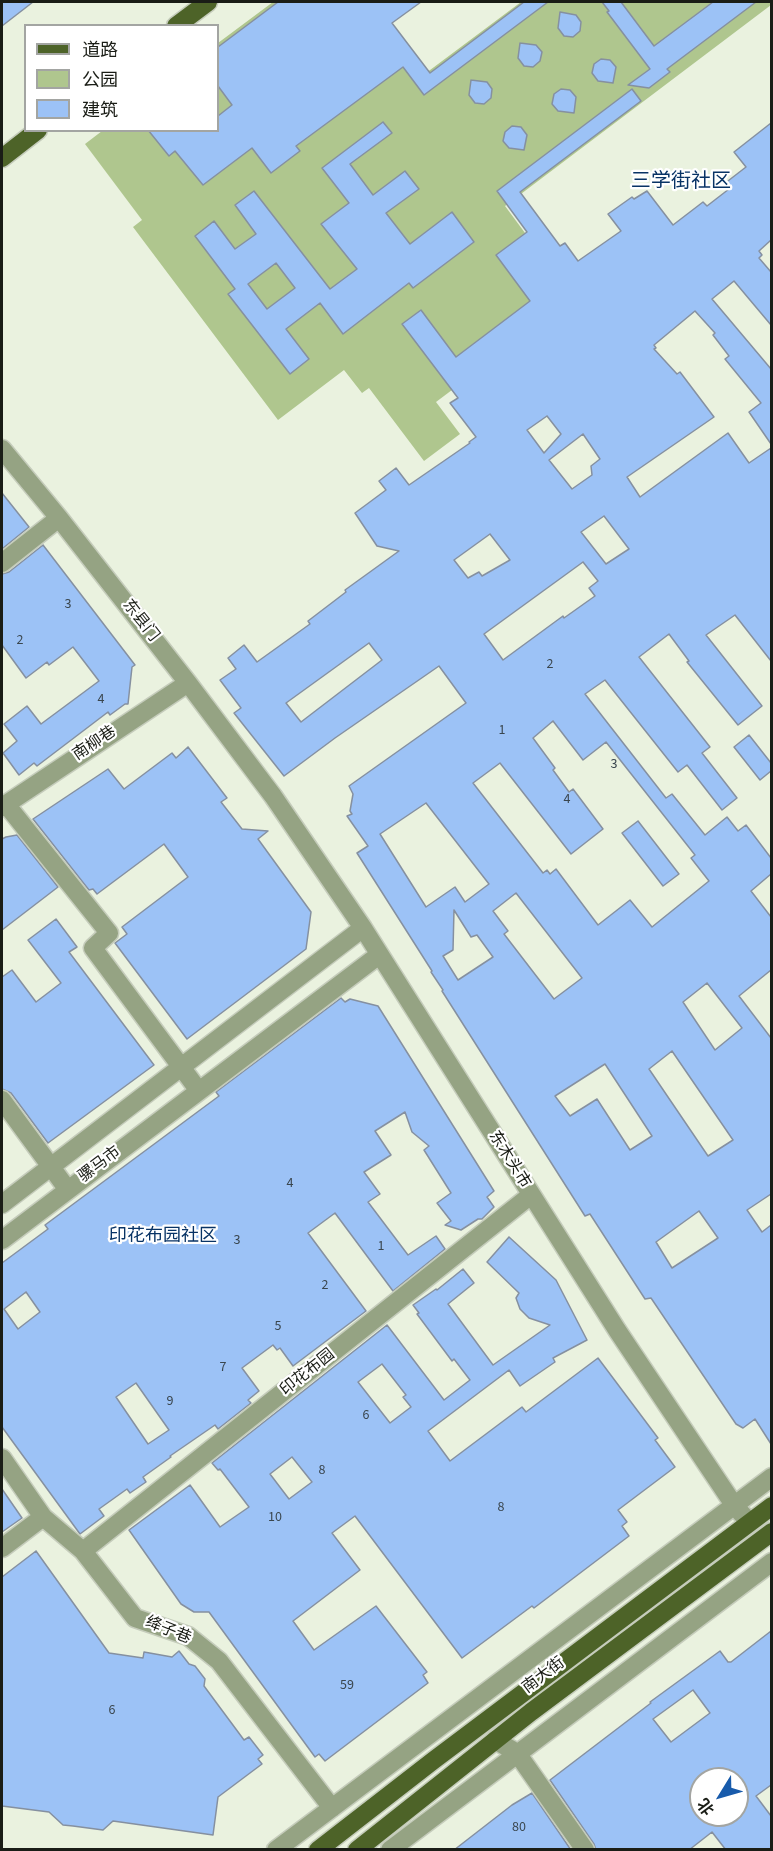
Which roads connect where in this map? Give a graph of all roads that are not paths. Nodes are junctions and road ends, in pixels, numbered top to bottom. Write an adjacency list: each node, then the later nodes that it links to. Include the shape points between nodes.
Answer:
1 (208, 2): 2 (main road)
2 (179, 24)
3 (35, 132): 4 (main road)
4 (2, 158)
5 (2, 449): 6 (street, 东县门)
6 (59, 518): 7 (street); 8 (street, 东县门)
7 (2, 563)
8 (188, 683): 9 (street, 东县门); 10 (street, 南柳巷)
9 (273, 796): 11 (street, 东木头市)
10 (4, 805): 13 (street, via 109,933 93,948)
11 (363, 928): 12 (street, 东木头市); 13 (street, 骡马市)
12 (379, 955): 14 (street, 骡马市); 18 (street, 东木头市)
13 (181, 1066): 14 (street); 16 (street, 骡马市)
14 (199, 1091): 17 (street, 骡马市)
15 (2, 1100): 16 (street)
16 (51, 1167): 17 (street); 19 (street, 骡马市)
17 (68, 1190): 20 (street, 骡马市)
18 (531, 1195): 23 (street, 东木头市); 29 (street, 印花布园)
19 (2, 1203)
20 (2, 1240)
21 (2, 1458): 25 (street, 绛子巷)
22 (771, 1477): 23 (street)
23 (734, 1505): 26 (street, 东木头市); 33 (street)
24 (771, 1506): 26 (main road, 南大街)
25 (43, 1516): 28 (street); 29 (street, 绛子巷)
26 (749, 1522): 35 (main road, 南大街)
27 (769, 1539): 31 (main road, 南大街)
28 (2, 1548)
29 (84, 1551): 33 (street, 绛子巷, via 135,1618 188,1636 219,1661)
30 (771, 1562): 32 (street)
31 (495, 1740): 32 (street); 36 (main road, 南大街)
32 (517, 1754): 37 (street); 38 (street)
33 (332, 1808): 34 (street)
34 (276, 1850)
35 (318, 1850)
36 (357, 1850)
37 (390, 1850)
38 (585, 1850)

